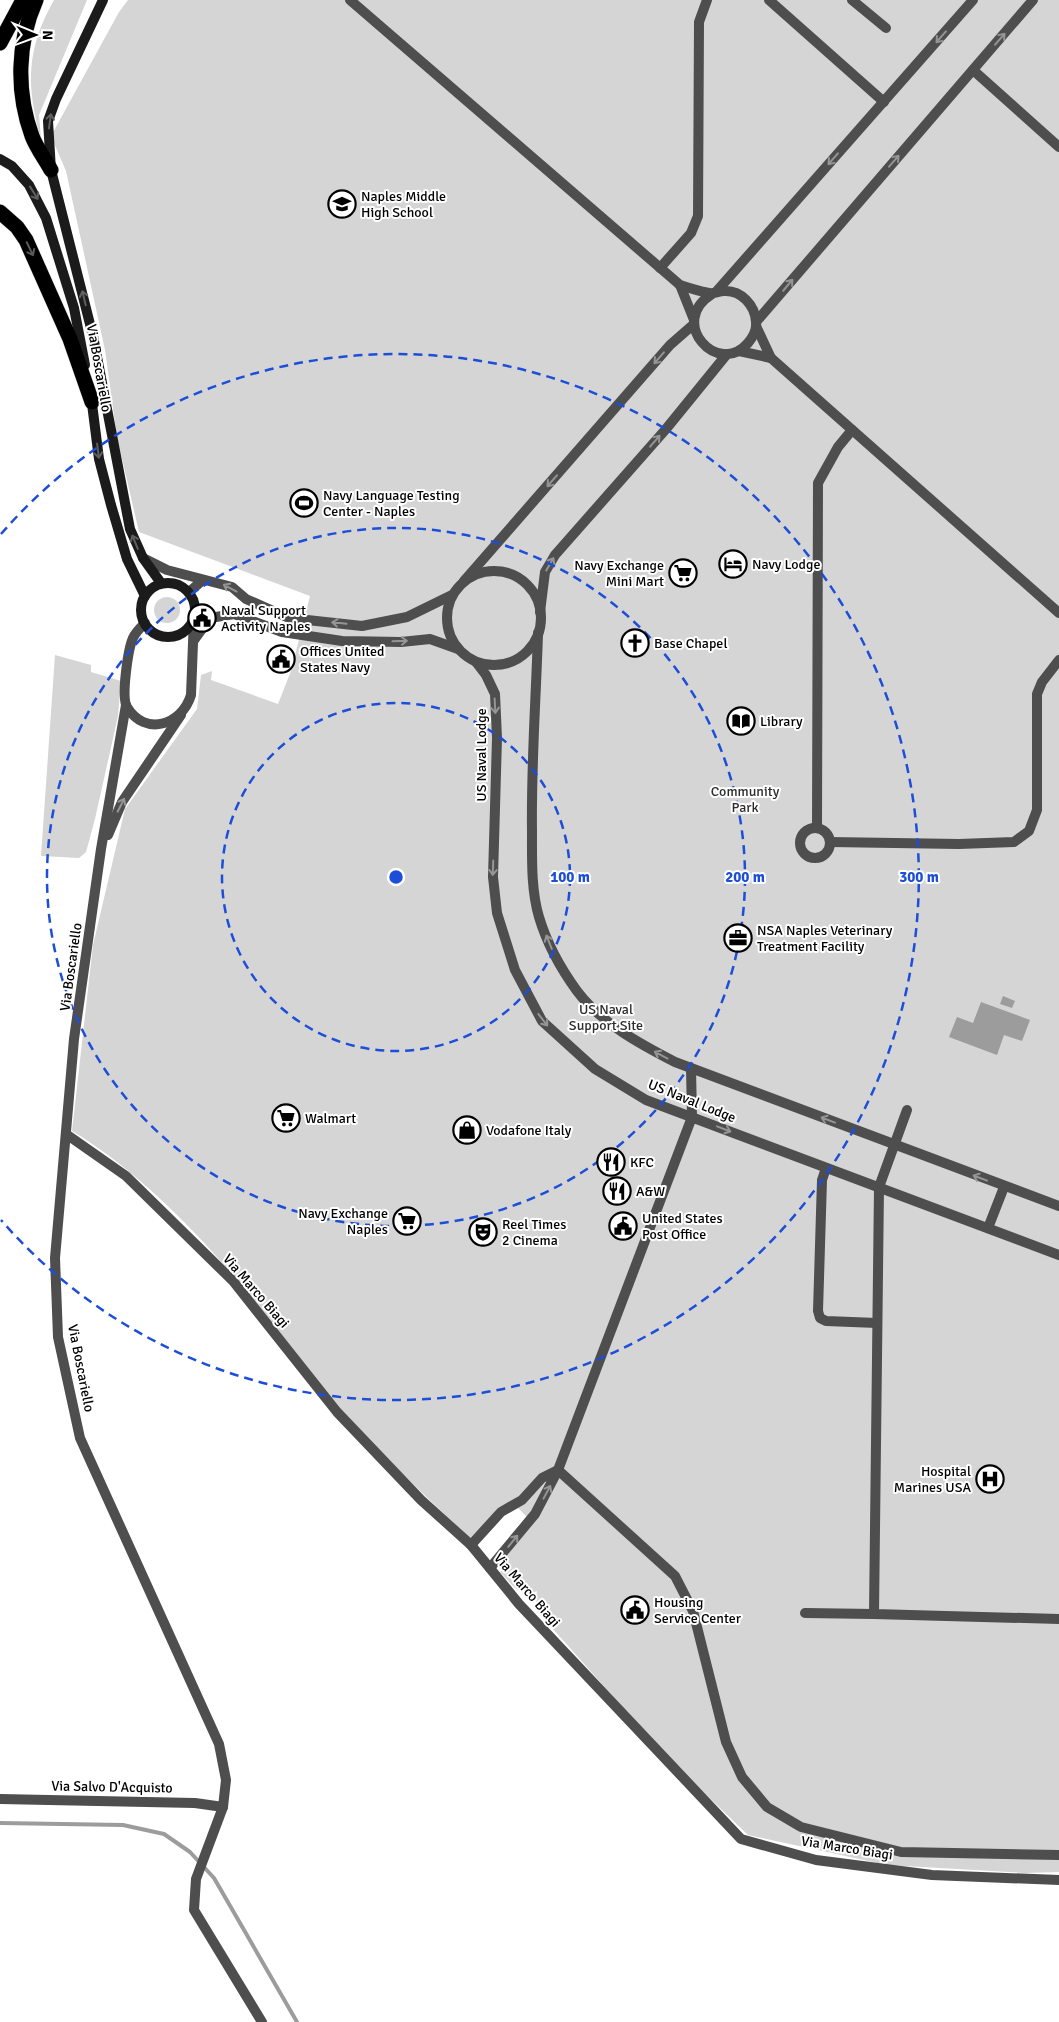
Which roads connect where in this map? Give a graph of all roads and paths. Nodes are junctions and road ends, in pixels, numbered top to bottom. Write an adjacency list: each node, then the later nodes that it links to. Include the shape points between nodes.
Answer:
1 (23, 0): 11 (highway)
2 (36, 0): 16 (highway, via 21,45 20,89 32,136)
3 (103, 0): 16 (street, Via Boscariello, one-way to 3, via 48,121)
4 (350, 0): 18 (street)
5 (707, 0): 18 (street, via 699,22 698,216 691,233)
6 (769, 0): 13 (street)
7 (852, 0): 10 (street)
8 (972, 0): 13 (street, one-way to 13)
9 (1033, 0): 12 (street, one-way to 9)
10 (886, 28)
11 (0, 42)
12 (973, 70): 14 (street); 22 (street, one-way to 12)
13 (884, 102): 20 (street, one-way to 20)
14 (1059, 147)
15 (0, 159): 26 (street, Via Boscariello, one-way to 26, via 12,166 29,185 46,218 74,308)
16 (51, 170): 28 (street, Via Boscariello, one-way to 16, via 130,529 93,336)
17 (0, 212): 26 (highway, one-way to 26, via 26,240 70,339)
18 (660, 268): 19 (street)
19 (680, 285): 20 (street); 21 (street)
20 (714, 293): 21 (street, via 699,304); 22 (street, via 735,292 744,297 755,312)
21 (694, 322): 24 (street, via 701,342 708,349); 30 (street, one-way to 30, via 670,345)
22 (756, 324): 23 (street, via 750,341); 25 (street)
23 (739, 350): 24 (street); 25 (street)
24 (727, 354): 35 (street, one-way to 24, via 545,572 555,555)
25 (771, 358): 27 (street)
26 (92, 402): 34 (street, Via Boscariello, one-way to 34, via 99,459 109,496 127,559)
27 (852, 430): 36 (street); 46 (street, via 838,447 818,483)
28 (143, 558): 29 (street, via 167,570); 31 (street, Via Boscariello)
29 (202, 580): 32 (street); 33 (street, one-way to 29, via 407,617 362,626 289,618 246,599 232,587)
30 (464, 581): 33 (street); 35 (street, via 490,571 518,577 536,598)
31 (161, 583): 32 (street, via 179,585); 34 (street)
32 (188, 592): 37 (street, via 195,606)
33 (452, 595): 41 (street, via 446,623)
34 (145, 596): 38 (street, via 141,610)
35 (540, 612): 39 (street)
36 (1059, 613)
37 (194, 617): 38 (street, via 185,631 168,636 153,632); 40 (street, Via Boscariello)
38 (145, 623): 44 (street, Via Boscariello, via 133,637 125,687)
39 (538, 633): 43 (street, via 531,647 513,661 491,666); 49 (street, one-way to 39, via 641,1044 607,1020 578,993 556,958 539,917 532,874 531,781)
40 (194, 640): 41 (street, one-way to 41, via 210,618 234,614 282,632 342,641 430,639); 45 (street, Via Boscariello, via 191,695)
41 (458, 649): 43 (street)
42 (1059, 660): 47 (street, via 1037,694 1037,810 1029,831 1014,842)
43 (476, 662): 51 (street, US Naval Lodge, one-way to 51, via 494,694 497,738 493,877 497,913 515,970 542,1021 595,1069 646,1100)
44 (126, 705): 45 (street, via 135,718 148,724 164,724); 48 (street, Via Boscariello)
45 (181, 715): 48 (street, Via Boscariello, one-way to 45, via 122,802)
46 (817, 828): 47 (street, via 824,831); 47 (street, via 808,829 801,836 799,845 803,853 811,858 821,857 828,851)
47 (830, 842)
48 (101, 849): 52 (street, Via Boscariello, via 74,1039)
49 (691, 1068): 51 (street); 53 (street, one-way to 49)
50 (907, 1110): 53 (street)
51 (692, 1117): 54 (street, US Naval Lodge, one-way to 54); 61 (street)
52 (66, 1134): 62 (street, Via Marco Biagi, via 126,1176 233,1282 337,1412 421,1500); 68 (street, Via Boscariello, via 55,1258 58,1336 80,1438 219,1744 226,1780)
53 (894, 1145): 55 (street); 56 (street, one-way to 53)
54 (826, 1168): 55 (street, US Naval Lodge); 60 (street, via 822,1180 820,1318 826,1321)
55 (879, 1187): 58 (street, US Naval Lodge); 60 (street)
56 (1004, 1187): 57 (street); 58 (street)
57 (1059, 1206)
58 (988, 1228): 59 (street, US Naval Lodge)
59 (1059, 1255)
60 (877, 1322): 65 (street)
61 (558, 1470): 62 (street, via 542,1478 522,1500 501,1512); 63 (street, one-way to 61, via 535,1514); 69 (street, via 675,1576 694,1611 726,1742 742,1777 767,1807 801,1827 901,1852)
62 (470, 1545): 63 (street, Via Marco Biagi)
63 (490, 1568): 70 (street, Via Marco Biagi, via 519,1604 741,1839 816,1860 932,1875)
64 (805, 1613): 65 (street)
65 (874, 1614): 66 (street)
66 (1059, 1618)
67 (0, 1799): 68 (street, Via Salvo D'Acquisto, via 195,1803)
68 (222, 1807): 71 (street, Via Boscariello, via 196,1879 194,1910)
69 (1059, 1855)
70 (1059, 1880)
71 (262, 2022)

